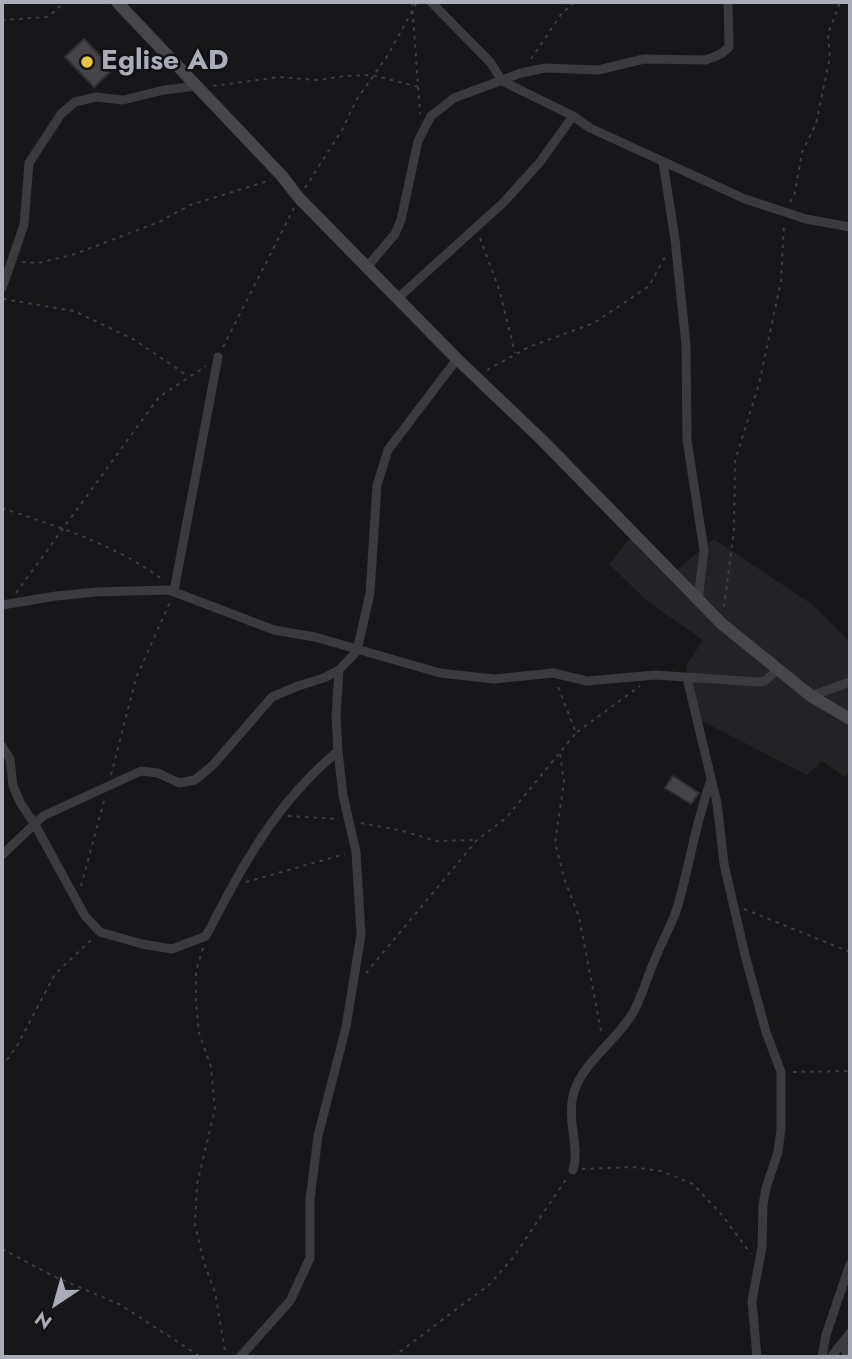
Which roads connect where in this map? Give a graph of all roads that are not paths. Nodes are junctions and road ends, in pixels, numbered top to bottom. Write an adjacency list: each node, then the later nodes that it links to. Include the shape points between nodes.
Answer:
1 (117, 2): 5 (street)
2 (431, 2): 4 (street, via 491,63)
3 (728, 2): 4 (street, via 729,47 706,60 644,59 598,70 559,67)
4 (502, 81): 6 (street); 9 (street, via 454,98 431,117 418,141 401,220)
5 (197, 86): 9 (street); 10 (street, via 123,100 96,97 75,102 61,114 29,163 24,225)
6 (573, 116): 7 (street); 11 (street, via 504,202)
7 (663, 162): 8 (street, via 745,199 806,219); 15 (street, via 686,345 687,440 705,550)
8 (850, 227)
9 (367, 267): 11 (street)
10 (2, 288)
11 (398, 298): 13 (street)
12 (218, 357): 14 (street)
13 (457, 359): 15 (street); 17 (street, via 388,450 377,485 370,593)
14 (172, 591): 16 (street, via 56,596); 17 (street, via 274,630)
15 (698, 602): 18 (street)
16 (4, 605)
17 (357, 651): 19 (street); 20 (street, via 480,679 553,673 587,681 655,675)
18 (778, 669): 20 (street, via 759,682); 22 (street)
19 (339, 670): 25 (street); 27 (street, via 272,697 195,780 179,783 141,771)
20 (687, 678): 26 (street)
21 (850, 682): 22 (street)
22 (811, 696): 23 (street)
23 (850, 719)
24 (2, 746): 27 (street, via 10,759 13,786)
25 (338, 751): 27 (street, via 276,815 244,863 206,936 172,949 100,932 85,916); 33 (street, via 356,852 360,935 346,1027 318,1136 310,1199 310,1258 290,1301)
26 (711, 780): 29 (street, via 678,908 635,1010 576,1085); 34 (street, via 745,955 781,1072 781,1129 764,1197 762,1247 752,1301)
27 (34, 823): 28 (street)
28 (2, 855)
29 (573, 1170)
30 (850, 1264): 35 (street)
31 (850, 1333): 32 (street)
32 (842, 1343): 36 (street); 37 (street)
33 (240, 1357)
34 (757, 1357)
35 (822, 1357)
36 (831, 1357)
37 (848, 1357)

